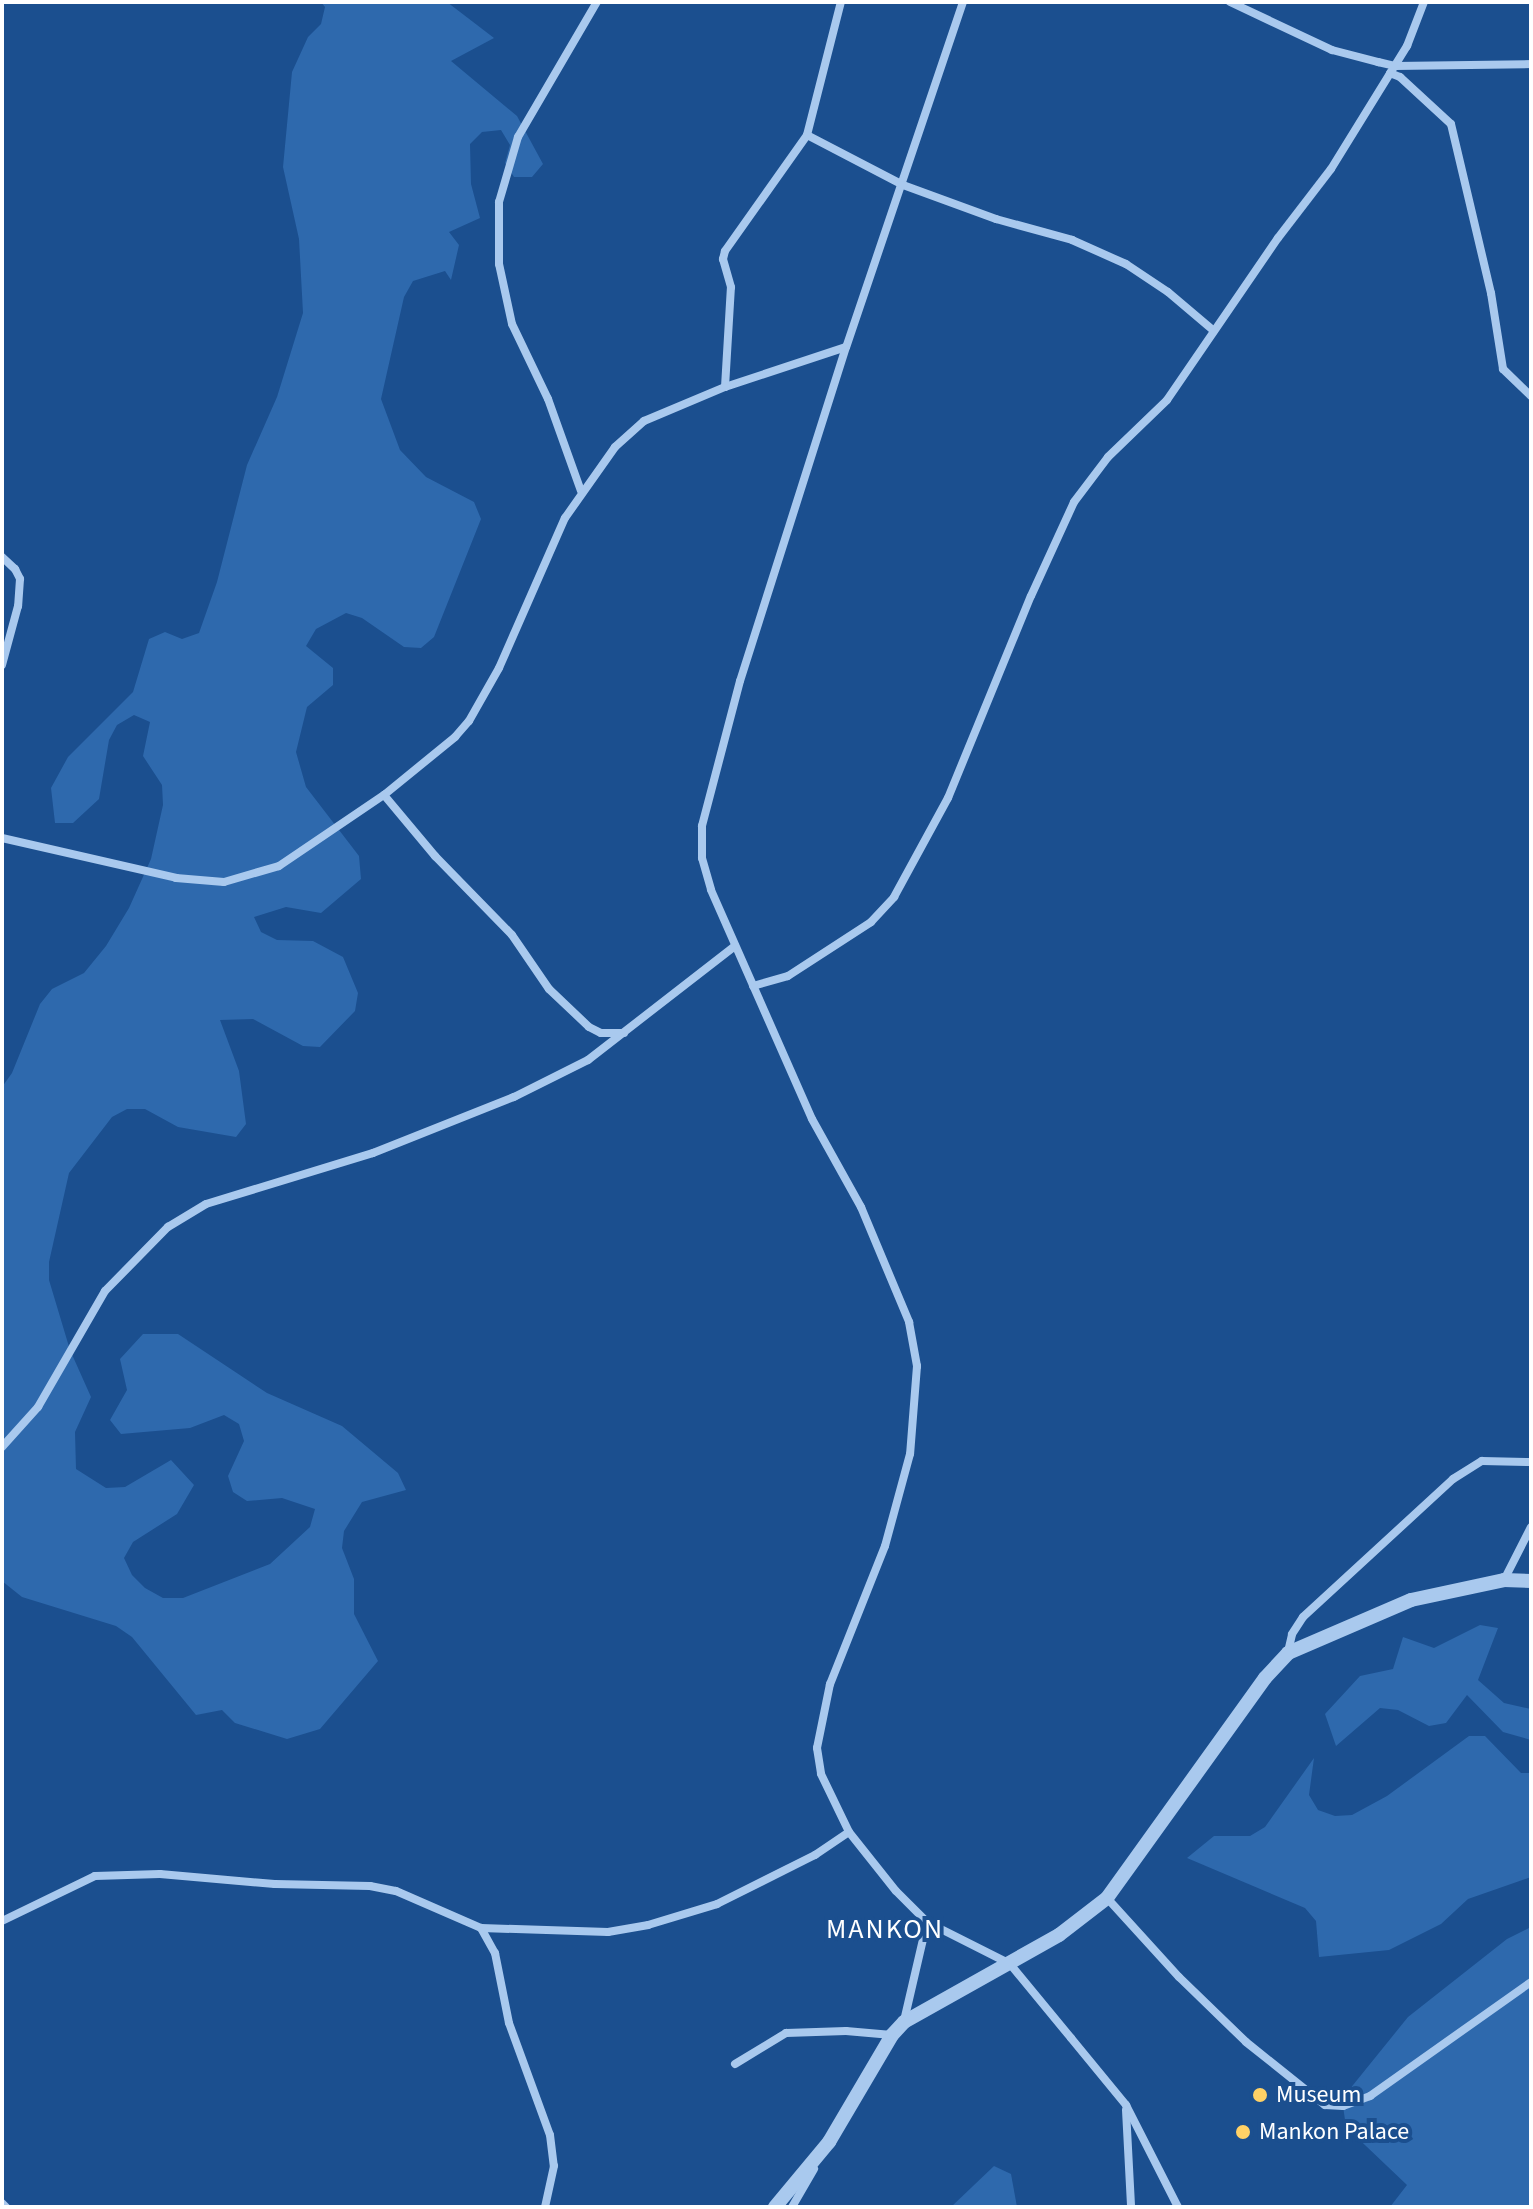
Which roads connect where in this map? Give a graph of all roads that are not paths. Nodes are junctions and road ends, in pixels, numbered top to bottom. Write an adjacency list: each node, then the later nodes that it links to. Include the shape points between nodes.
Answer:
1 (597, 2): 14 (street, via 518,137 499,202 499,264 512,324 548,399)
2 (841, 2): 8 (street)
3 (963, 2): 9 (street)
4 (1230, 2): 7 (street, via 1332,50)
5 (1424, 2): 7 (street)
6 (1531, 64): 7 (street)
7 (1392, 70): 10 (street, via 1331,169); 13 (street, via 1451,124 1491,293 1503,369)
8 (807, 135): 9 (street); 12 (street, via 725,251 731,287)
9 (903, 185): 10 (street, via 1106,254 1145,275); 11 (street)
10 (1214, 331): 20 (street, via 1167,400 1108,457 1074,502 948,798 894,897 871,922 788,976)
11 (846, 347): 12 (street); 19 (street, via 740,681 702,826 708,880)
12 (725, 387): 14 (street, via 644,421 615,447)
13 (1531, 396)
14 (581, 491): 17 (street, via 546,553 532,598 469,721)
15 (2, 557): 16 (street, via 20,579)
16 (2, 665)
17 (384, 795): 18 (street, via 279,866 224,882 176,878); 21 (street, via 512,935 549,989 589,1027)
18 (2, 838)
19 (735, 946): 20 (street); 21 (street)
20 (753, 986): 28 (street, via 812,1119 861,1207 909,1322 917,1366 910,1454 885,1546 830,1684 817,1748 821,1774)
21 (625, 1033): 22 (street, via 588,1060 472,1115 373,1153 206,1204 168,1227 105,1291 38,1407)
22 (2, 1447)
23 (1531, 1462): 27 (street, via 1482,1461 1453,1479 1303,1617)
24 (1531, 1527): 25 (street)
25 (1504, 1580): 26 (street); 27 (street, via 1411,1600)
26 (1531, 1581)
27 (1288, 1653): 29 (street)
28 (849, 1832): 31 (street); 33 (street, via 767,1882 648,1925 608,1932)
29 (1107, 1898): 35 (street); 36 (street, via 1246,2042 1325,2105 1343,2106 1370,2096)
30 (2, 1921): 32 (street, via 95,1876 160,1874 370,1886 396,1891)
31 (927, 1922): 35 (street); 37 (street)
32 (481, 1928): 33 (street); 34 (street)
33 (500, 1928): 34 (street)
34 (495, 1953): 42 (street, via 509,2023 550,2135 554,2166)
35 (1010, 1964): 37 (street); 40 (street)
36 (1531, 1982)
37 (904, 2022): 38 (street)
38 (892, 2035): 39 (street, via 786,2033); 41 (street)
39 (735, 2064)
40 (1126, 2105): 45 (street); 46 (street)
41 (829, 2142): 43 (street); 44 (street)
42 (545, 2207)
43 (775, 2207)
44 (792, 2207)
45 (1131, 2207)
46 (1178, 2207)

